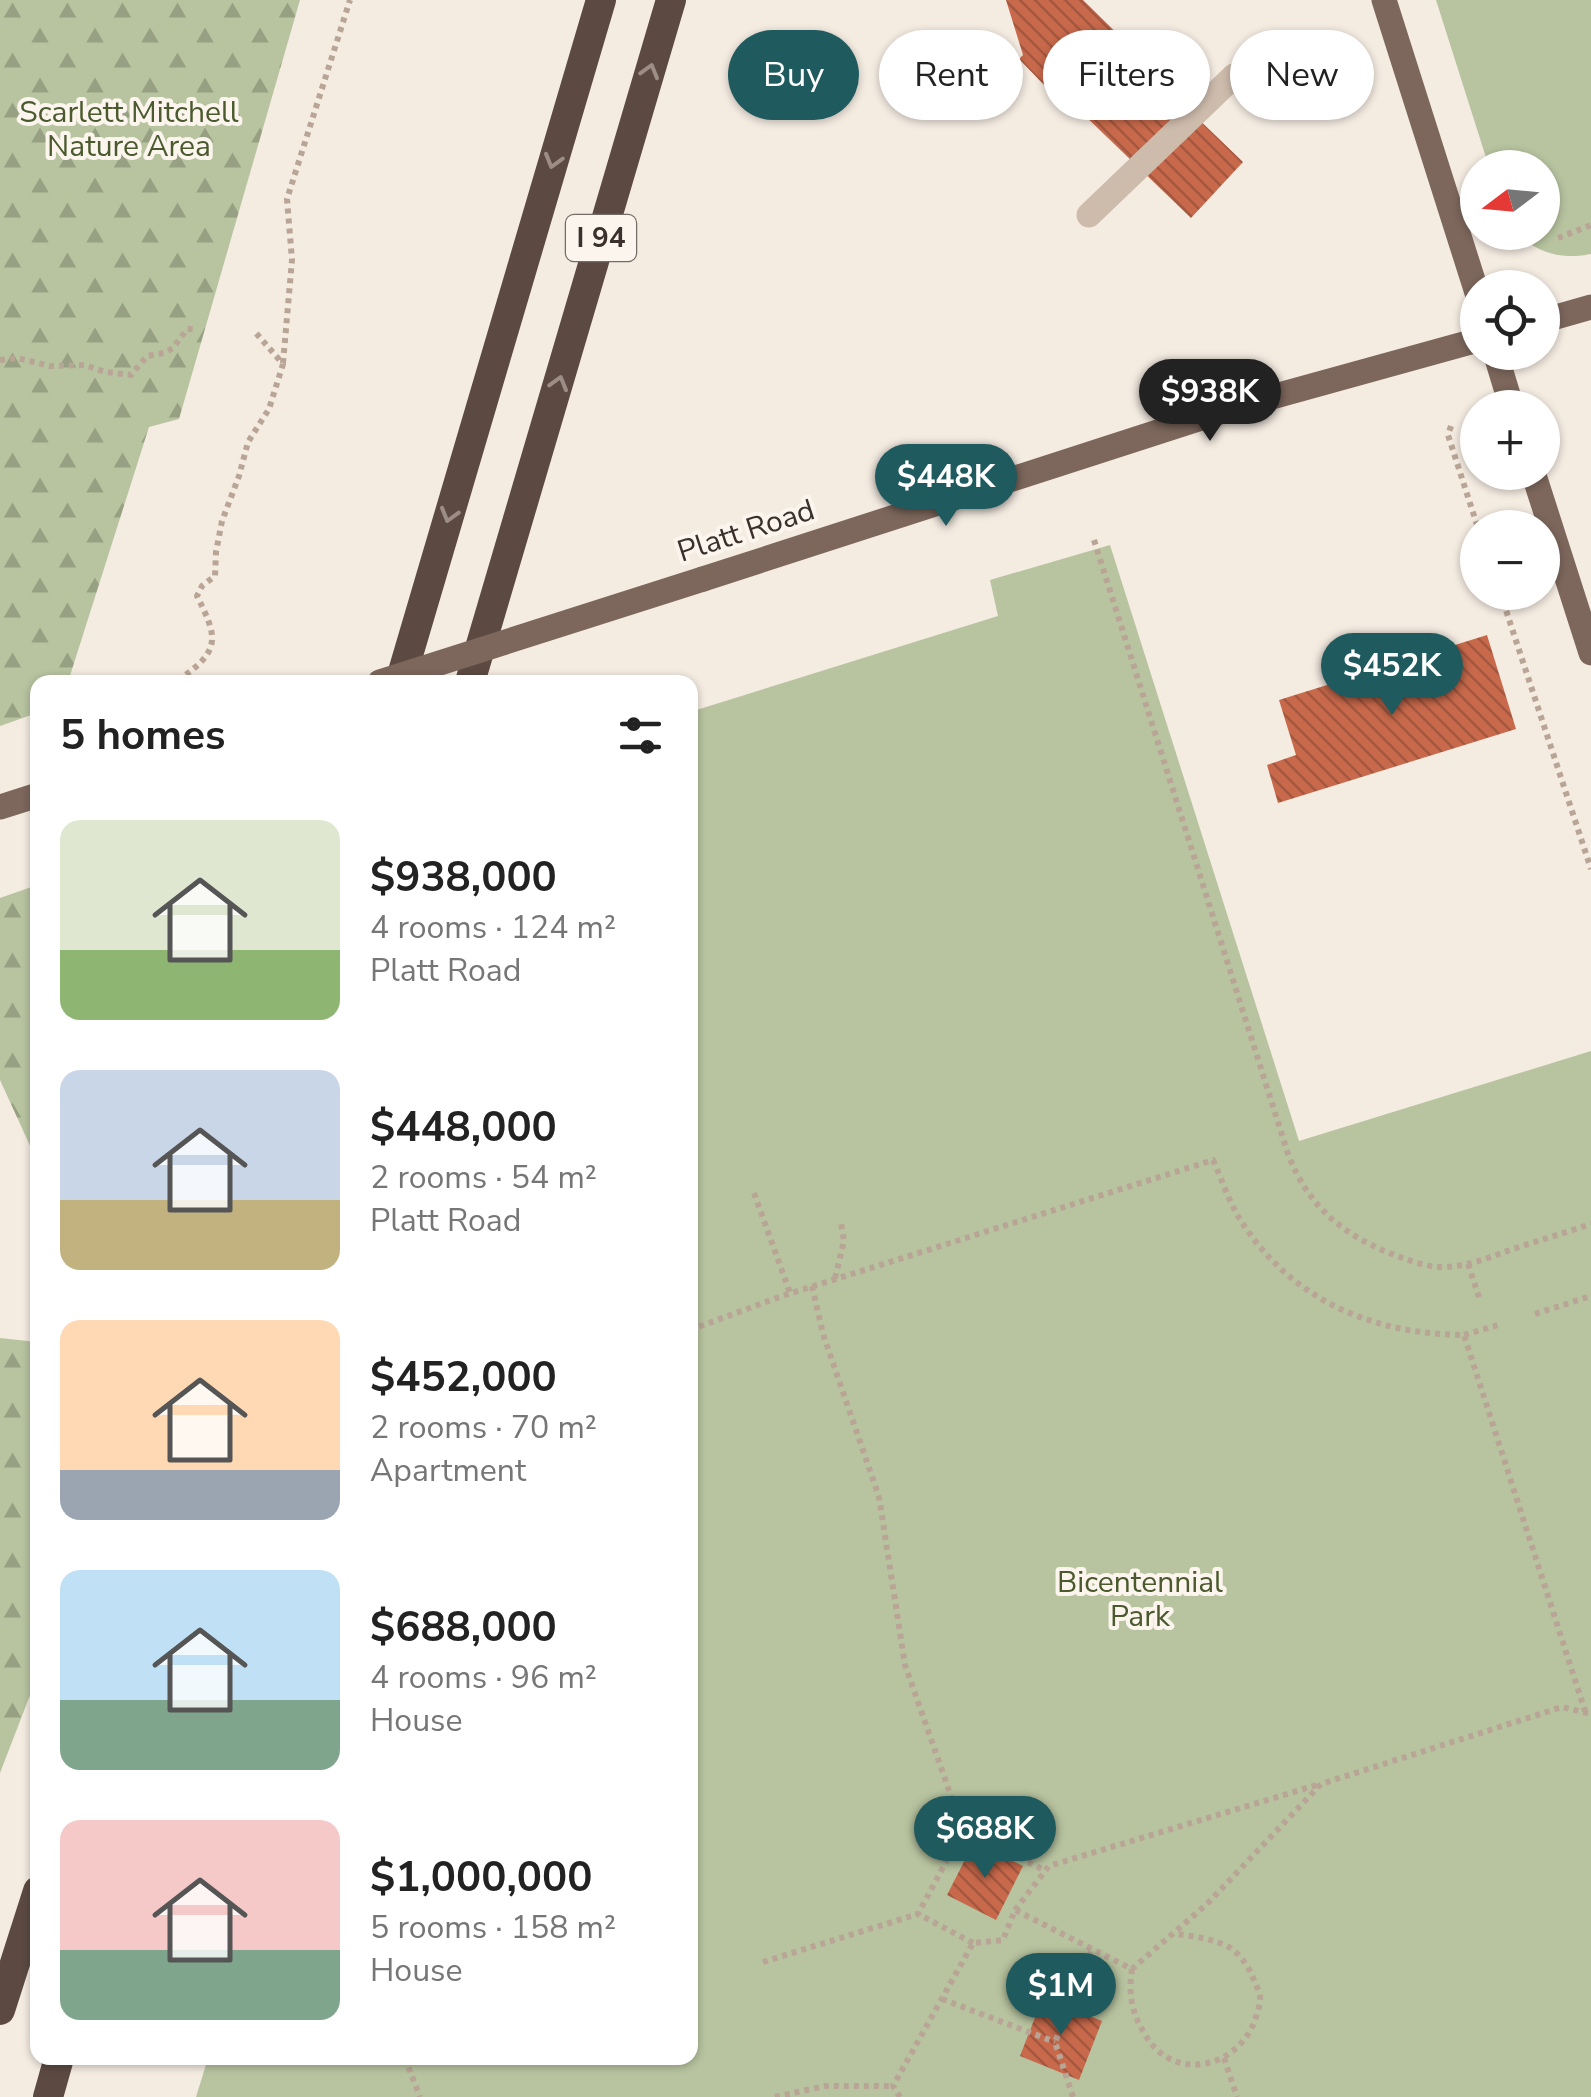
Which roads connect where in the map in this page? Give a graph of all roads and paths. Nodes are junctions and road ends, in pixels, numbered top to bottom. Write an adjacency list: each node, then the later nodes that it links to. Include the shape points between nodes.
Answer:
1 (350, 0): 16 (path, via 287,199 292,260)
2 (600, 0): 24 (highway, I 94, one-way to 24)
3 (671, 0): 26 (highway, I 94, one-way to 3)
4 (1384, 0): 9 (main road)
5 (1230, 80): 6 (lane)
6 (1089, 215)
7 (1590, 225): 8 (path)
8 (1560, 237)
9 (1470, 270)
10 (1591, 307): 11 (main road)
11 (1560, 316)
12 (196, 329): 15 (path, via 187,329 164,353 147,356 131,374)
13 (256, 333): 16 (path)
14 (1460, 345): 25 (main road, Platt Road, bridge, via 1232,408)
15 (0, 360)
16 (284, 364): 23 (path, via 222,521 215,576 197,596 214,642)
17 (1451, 426): 19 (path, via 1448,435)
18 (1539, 490): 22 (main road)
19 (1472, 510)
20 (1094, 540): 33 (path, via 1298,1177 1352,1236 1414,1262)
21 (1506, 610): 29 (path)
22 (1591, 653)
23 (185, 675)
24 (402, 675)
25 (402, 675)
26 (472, 675)
27 (30, 798): 28 (main road)
28 (0, 808)
29 (1591, 870)
30 (754, 1192): 36 (path)
31 (841, 1224): 34 (path)
32 (1591, 1224): 33 (path)
33 (1468, 1264): 38 (path)
34 (835, 1279): 35 (path); 42 (path, via 1213,1160 1240,1221 1303,1288 1368,1322)
35 (812, 1286): 36 (path); 45 (path, via 880,1497 905,1666)
36 (790, 1293): 41 (path)
37 (1591, 1296): 39 (path)
38 (1480, 1300)
39 (1535, 1314)
40 (1498, 1325): 42 (path)
41 (698, 1327)
42 (1464, 1335): 43 (path)
43 (1588, 1713): 44 (path, via 1562,1707)
44 (1321, 1784): 46 (path); 50 (path)
45 (963, 1830): 46 (path); 48 (path)
46 (1046, 1871): 47 (path)
47 (1015, 1910): 51 (path, via 1003,1940); 52 (path)
48 (918, 1914): 51 (path); 53 (path)
49 (30, 1916): 56 (highway)
50 (1172, 1934): 54 (path); 58 (path, via 1232,1948 1250,1969 1258,2013 1240,2046)
51 (973, 1943): 55 (path)
52 (1092, 1949): 54 (path); 57 (path)
53 (763, 1962)
54 (1132, 1969): 58 (path, via 1130,2001 1152,2046 1185,2064)
55 (942, 1999): 57 (path); 61 (path)
56 (0, 2010)
57 (1056, 2042): 66 (path)
58 (1224, 2058): 67 (path)
59 (58, 2065): 62 (highway)
60 (408, 2065): 63 (path)
61 (893, 2086): 64 (path, via 825,2086); 65 (path)
62 (48, 2097)
63 (420, 2097)
64 (775, 2097)
65 (900, 2097)
66 (1073, 2097)
67 (1237, 2097)

